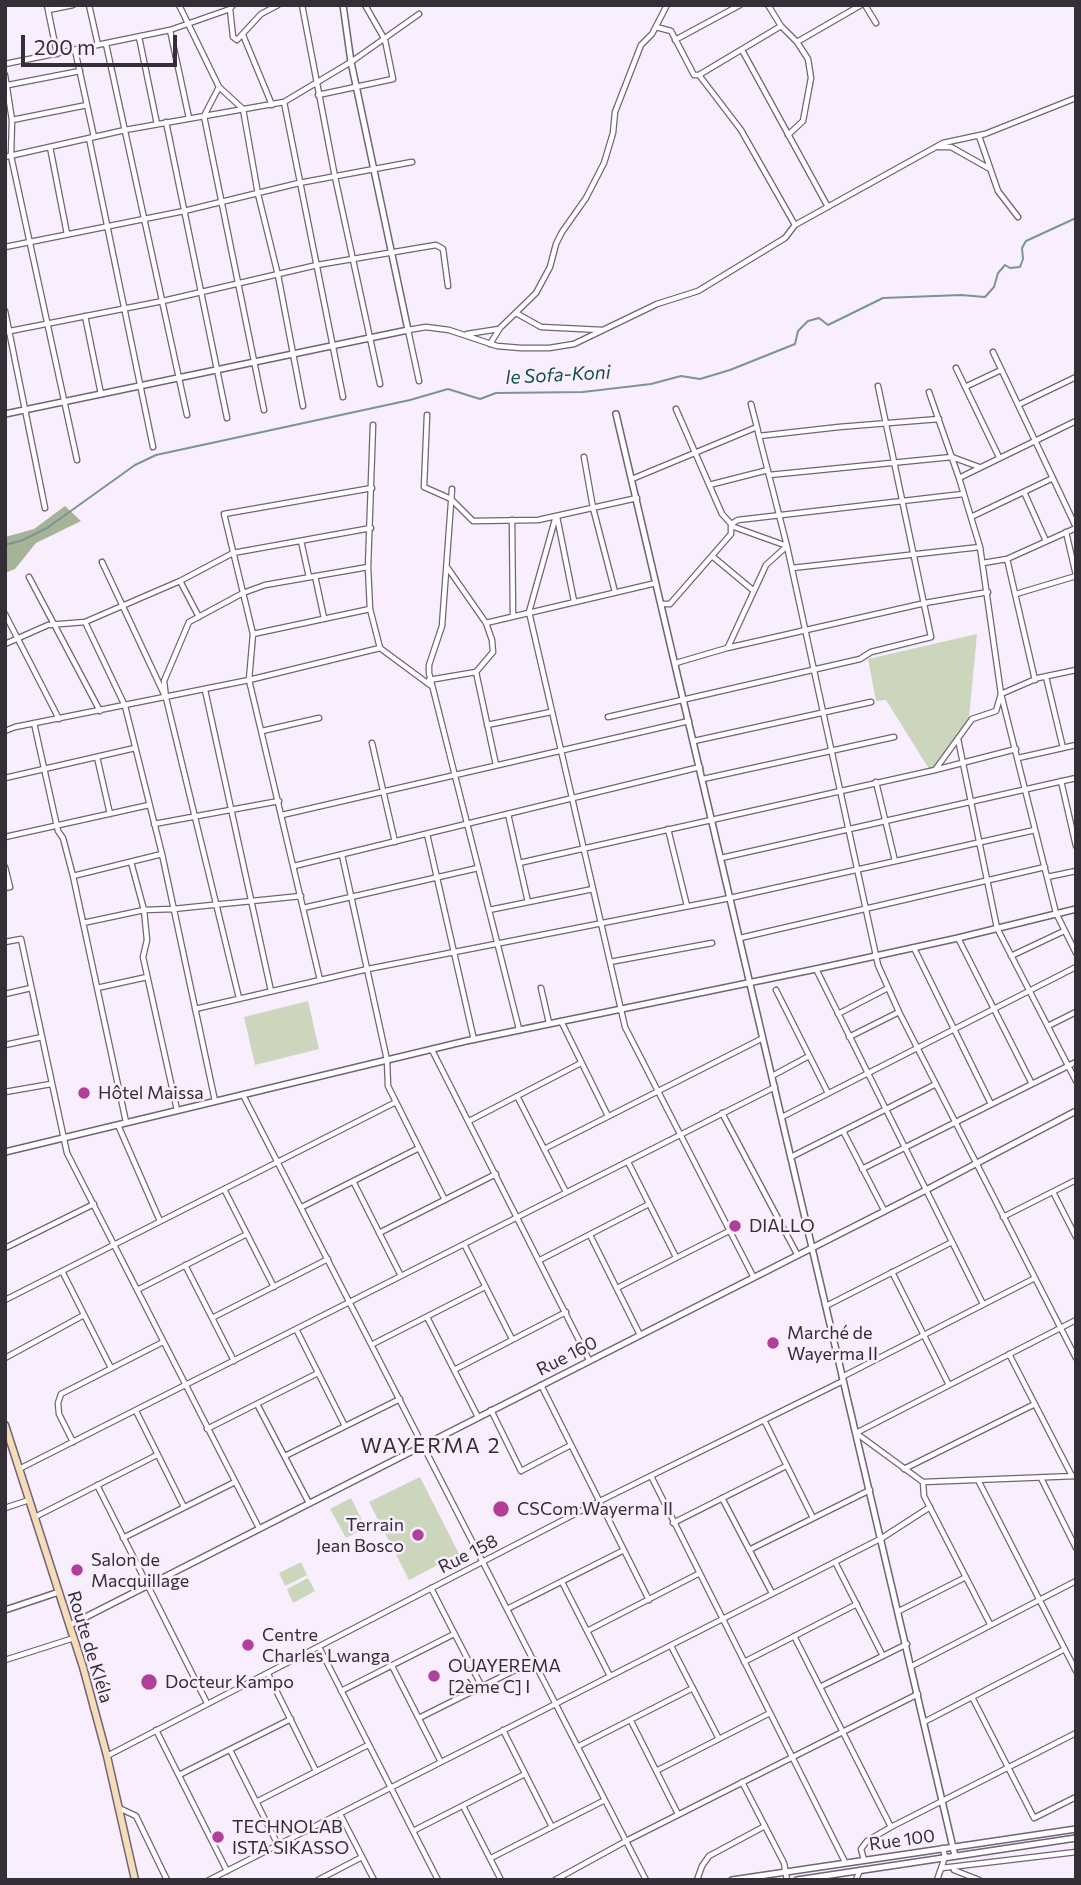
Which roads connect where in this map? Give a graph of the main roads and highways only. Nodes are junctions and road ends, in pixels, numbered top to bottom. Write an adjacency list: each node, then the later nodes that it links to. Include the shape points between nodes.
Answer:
1 (5, 1425): 2 (main road, Route de Kléla, via 74,1637)
2 (135, 1880)

